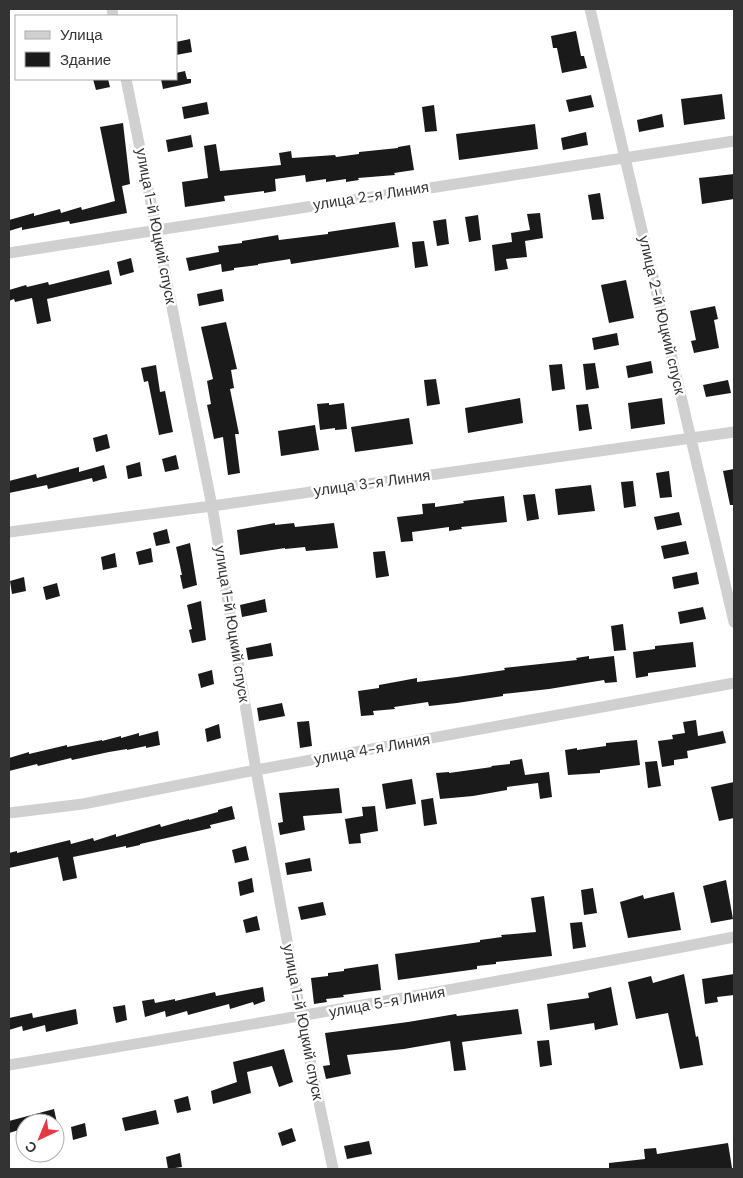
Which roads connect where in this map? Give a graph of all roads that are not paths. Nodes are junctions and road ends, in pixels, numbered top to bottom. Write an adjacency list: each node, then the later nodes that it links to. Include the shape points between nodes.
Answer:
1 (590, 9): 4 (street, улица 2-й Юцкий спуск)
2 (126, 80): 5 (street, улица 1-й Юцкий спуск)
3 (734, 141): 4 (street, улица 2-я Линия)
4 (626, 158): 5 (street, улица 2-я Линия); 8 (street, улица 2-й Юцкий спуск)
5 (157, 229): 6 (street, улица 2-я Линия); 9 (street, улица 1-й Юцкий спуск)
6 (9, 253)
7 (734, 432): 8 (street, улица 3-я Линия)
8 (690, 438): 9 (street, улица 3-я Линия); 11 (street, улица 2-й Юцкий спуск)
9 (212, 506): 10 (street, улица 3-я Линия); 13 (street, улица 1-й Юцкий спуск)
10 (9, 532)
11 (734, 622)
12 (734, 683): 13 (street, улица 4-я Линия)
13 (256, 770): 14 (street, улица 4-я Линия, via 83,804); 16 (street, улица 1-й Юцкий спуск)
14 (9, 813)
15 (734, 937): 16 (street, улица 5-я Линия)
16 (301, 1017): 17 (street, улица 5-я Линия); 18 (street, улица 1-й Юцкий спуск)
17 (9, 1065)
18 (333, 1169)

